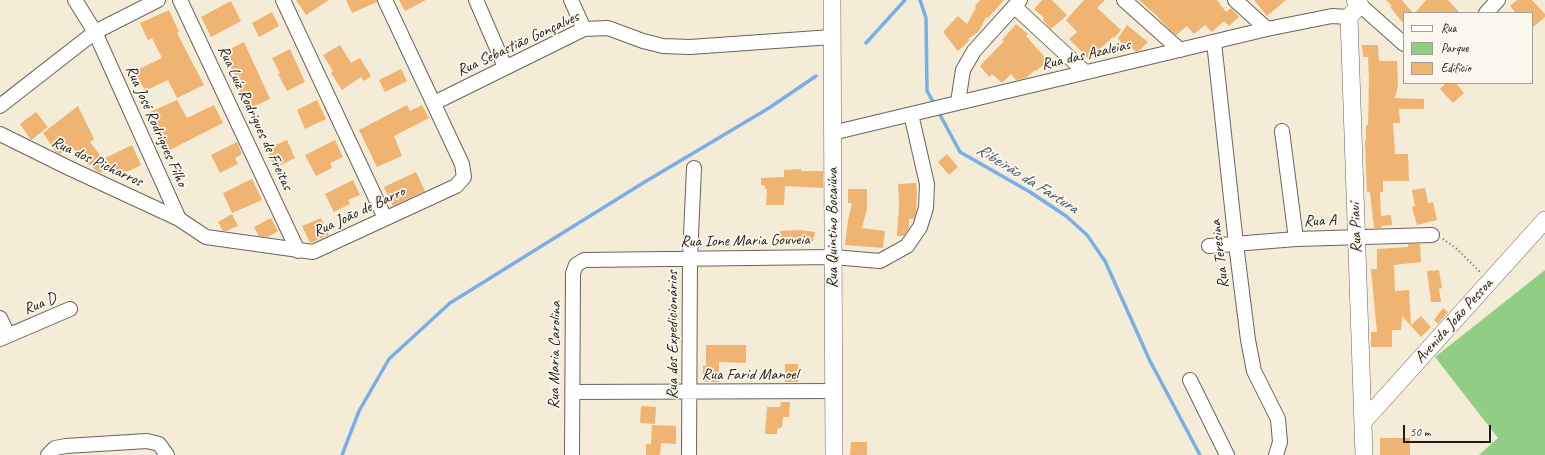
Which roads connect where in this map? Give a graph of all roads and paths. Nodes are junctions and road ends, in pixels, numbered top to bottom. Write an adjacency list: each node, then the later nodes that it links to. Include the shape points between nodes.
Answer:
1 (76, 0): 17 (street, Rua José Rodrigues Filho)
2 (158, 0): 17 (street)
3 (180, 0): 41 (street, Rua Luíz Rodrigues de Freitas)
4 (282, 0): 32 (street)
5 (384, 0): 24 (street)
6 (476, 0): 22 (street)
7 (571, 0): 15 (street)
8 (832, 0): 18 (street, Rua Quintino Bocaiúva)
9 (1124, 0): 21 (street)
10 (1235, 0): 16 (street)
11 (1498, 0): 14 (street)
12 (1018, 3): 23 (street); 25 (street, via 974,51 963,70)
13 (1355, 7): 16 (street, Rua das Azaleias, via 1332,16); 20 (street); 37 (street, Rua Piauí)
14 (1487, 12)
15 (584, 29): 18 (street, Rua Sebastião Gonçalves, via 608,28 663,46 690,47); 22 (street, Rua Sebastião Gonçalves)
16 (1267, 29): 19 (street, Rua das Azaleias)
17 (95, 32): 26 (street); 33 (street, Rua José Rodrigues Filho)
18 (832, 37): 29 (street, Rua Quintino Bocaiúva)
19 (1214, 42): 21 (street, Rua das Azaleias); 39 (street, Rua Teresina)
20 (1403, 43)
21 (1180, 50): 23 (street, Rua das Azaleias)
22 (505, 67): 24 (street, Rua Sebastião Gonçalves)
23 (1085, 72): 25 (street, Rua das Azaleias)
24 (434, 103): 32 (street, Rua João de Barro, via 462,164 464,177 456,186)
25 (954, 104): 27 (street, Rua das Azaleias)
26 (0, 106)
27 (911, 114): 29 (street, Rua das Azaleias); 42 (street, Rua Ione Maria Gouveia, via 927,184 926,208 920,227 907,246 880,261)
28 (1282, 130): 38 (street)
29 (832, 133): 42 (street, Rua Quintino Bocaiúva)
30 (0, 134): 33 (street, Rua dos Picharros)
31 (694, 168): 43 (street, Rua dos Expedicionários)
32 (385, 218): 41 (street, Rua João de Barro, via 313,252)
33 (180, 219): 35 (street, Rua José Rodrigues Filho)
34 (1545, 220): 45 (street, Avenida João Pessoa)
35 (192, 228): 41 (street, Rua João de Barro, via 206,236)
36 (1432, 235): 37 (street, Rua A); 45 (path, via 1446,240)
37 (1356, 237): 38 (street, Rua A); 53 (street, Rua Piauí)
38 (1296, 239): 39 (street, Rua A)
39 (1236, 244): 40 (street, Rua A); 61 (street, Rua Teresina, via 1254,370 1278,418 1280,442)
40 (1209, 246)
41 (298, 251)
42 (833, 257): 43 (street, Rua Ione Maria Gouveia); 50 (street, Rua Quintino Bocaiúva)
43 (690, 258): 44 (street, Rua Ione Maria Gouveia); 52 (street, Rua dos Expedicionários)
44 (584, 260): 51 (street, Rua Maria Carolina, via 576,265 573,273)
45 (1490, 282): 53 (street, Avenida João Pessoa)
46 (70, 310): 48 (street, Rua D)
47 (0, 318): 48 (street)
48 (4, 337)
49 (1190, 380): 60 (street)
50 (833, 391): 52 (street, Rua Farid Manoel); 59 (street, Rua Quintino Bocaiúva)
51 (572, 392): 52 (street, Rua Farid Manoel); 57 (street, Rua Maria Carolina)
52 (690, 392): 58 (street, Rua dos Expedicionários)
53 (1363, 422): 62 (street, Rua Piauí)
54 (124, 449): 55 (street, via 66,446 55,448); 56 (street, via 147,441 159,444)
55 (48, 455)
56 (167, 455)
57 (572, 455)
58 (689, 455)
59 (834, 455)
60 (1227, 455)
61 (1276, 455)
62 (1364, 455)

